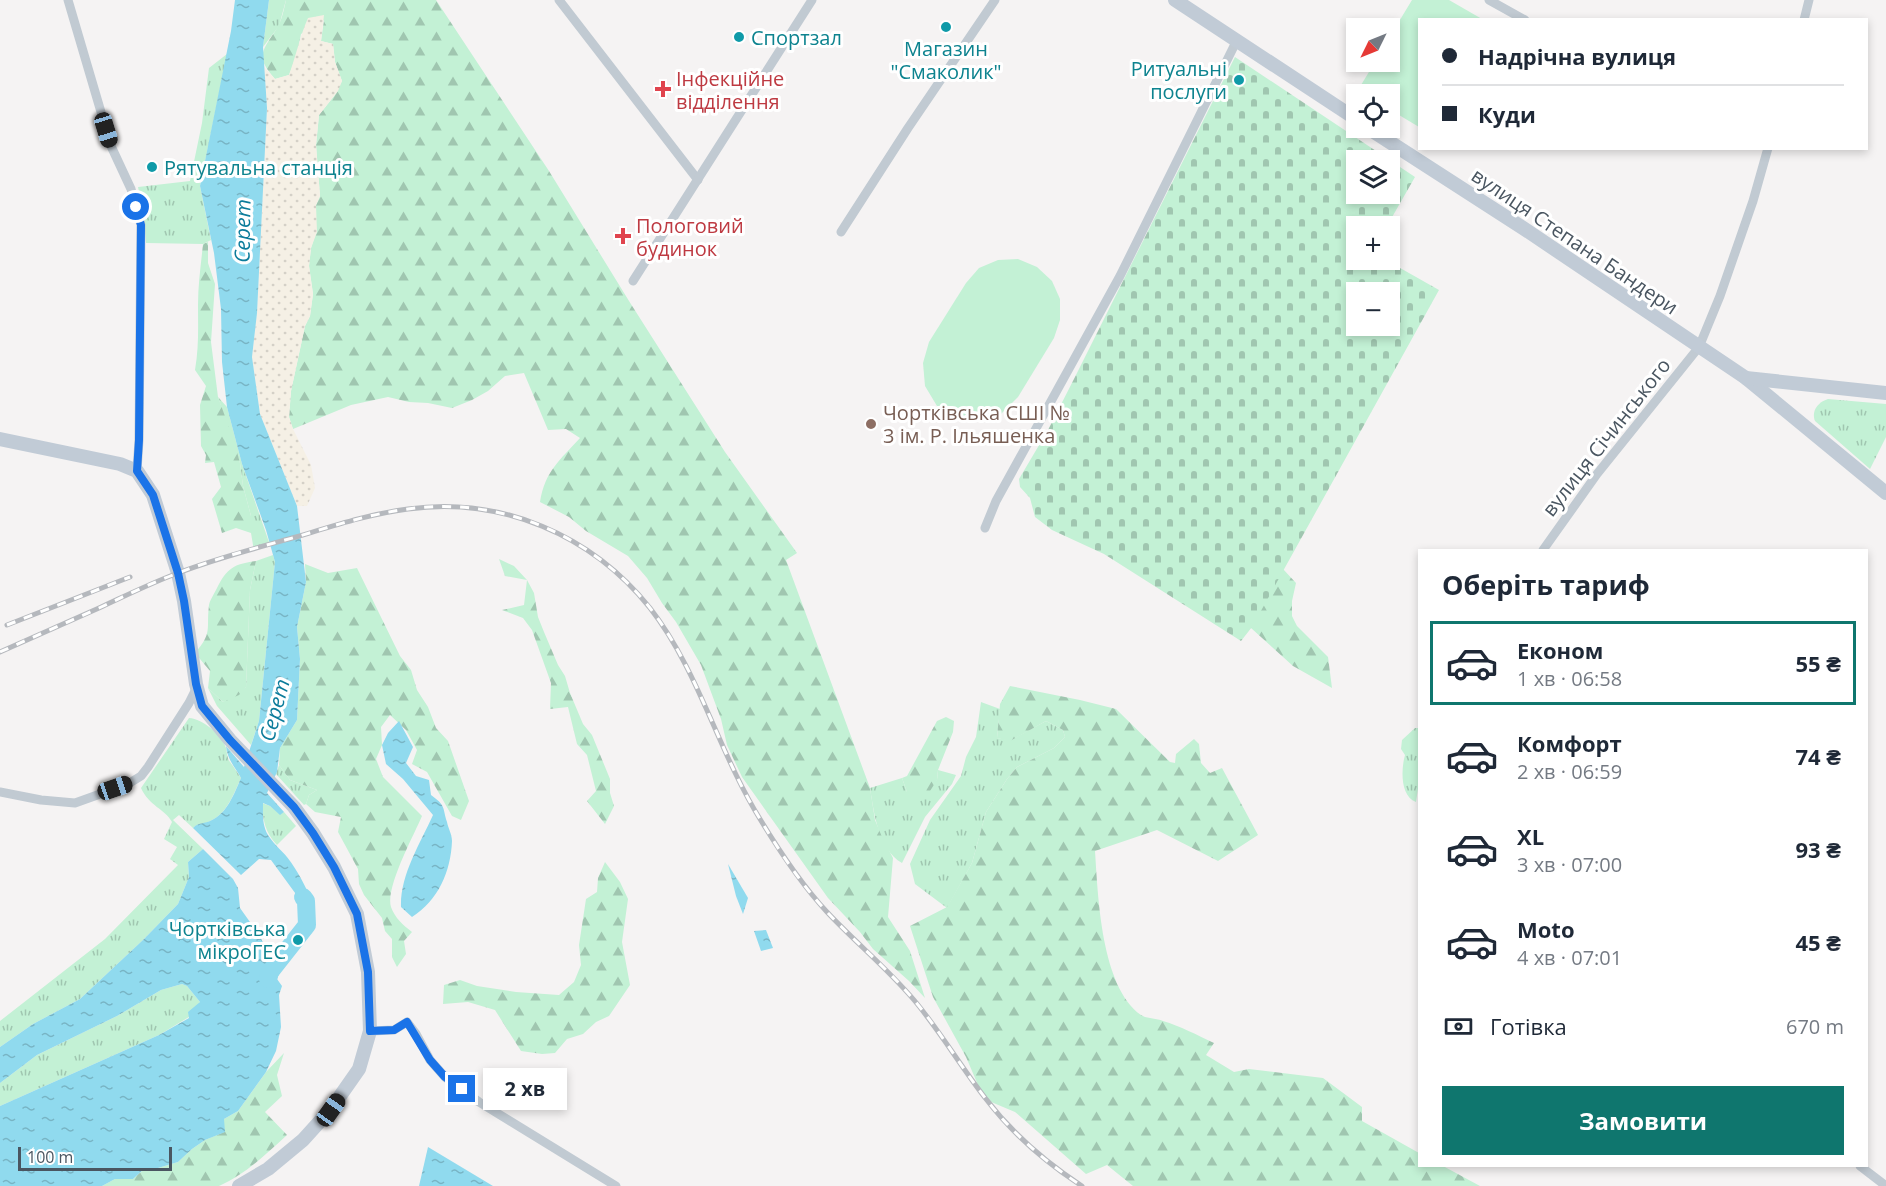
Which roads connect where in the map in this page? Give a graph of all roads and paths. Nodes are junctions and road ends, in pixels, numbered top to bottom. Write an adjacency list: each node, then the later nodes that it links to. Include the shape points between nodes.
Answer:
1 (68, 0): 21 (street, via 111,146 131,189 141,225)
2 (559, 0): 14 (street)
3 (812, 0): 14 (street)
4 (995, 0): 15 (street)
5 (1175, 0): 10 (street)
6 (1489, 0): 8 (street)
7 (1809, 0): 9 (street)
8 (1521, 18)
9 (1804, 18)
10 (1237, 40): 11 (street); 23 (street, via 1120,276 996,501)
11 (1346, 112)
12 (1384, 138): 17 (street, вулиця Степана Бандери)
13 (1767, 150): 17 (street, via 1750,211)
14 (698, 180): 16 (street)
15 (841, 232)
16 (633, 281)
17 (1699, 347): 18 (street, вулиця Степана Бандери); 24 (street, вулиця Січинського, via 1597,474)
18 (1746, 378): 19 (street); 22 (street, вулиця Степана Бандери)
19 (1886, 393)
20 (0, 439): 21 (street)
21 (137, 471): 25 (street, via 156,505 178,573)
22 (1886, 488)
23 (986, 528)
24 (1544, 549)
25 (196, 687): 26 (street, via 148,767 128,784 75,803); 27 (street, via 210,718 294,807 334,867 357,914 368,972)
26 (0, 792)
27 (370, 1031): 29 (street, via 359,1069 331,1110 268,1169); 30 (street, via 394,1030 407,1022 445,1077)
28 (1861, 1167): 31 (street)
29 (239, 1186)
30 (616, 1186)
31 (1886, 1186)

